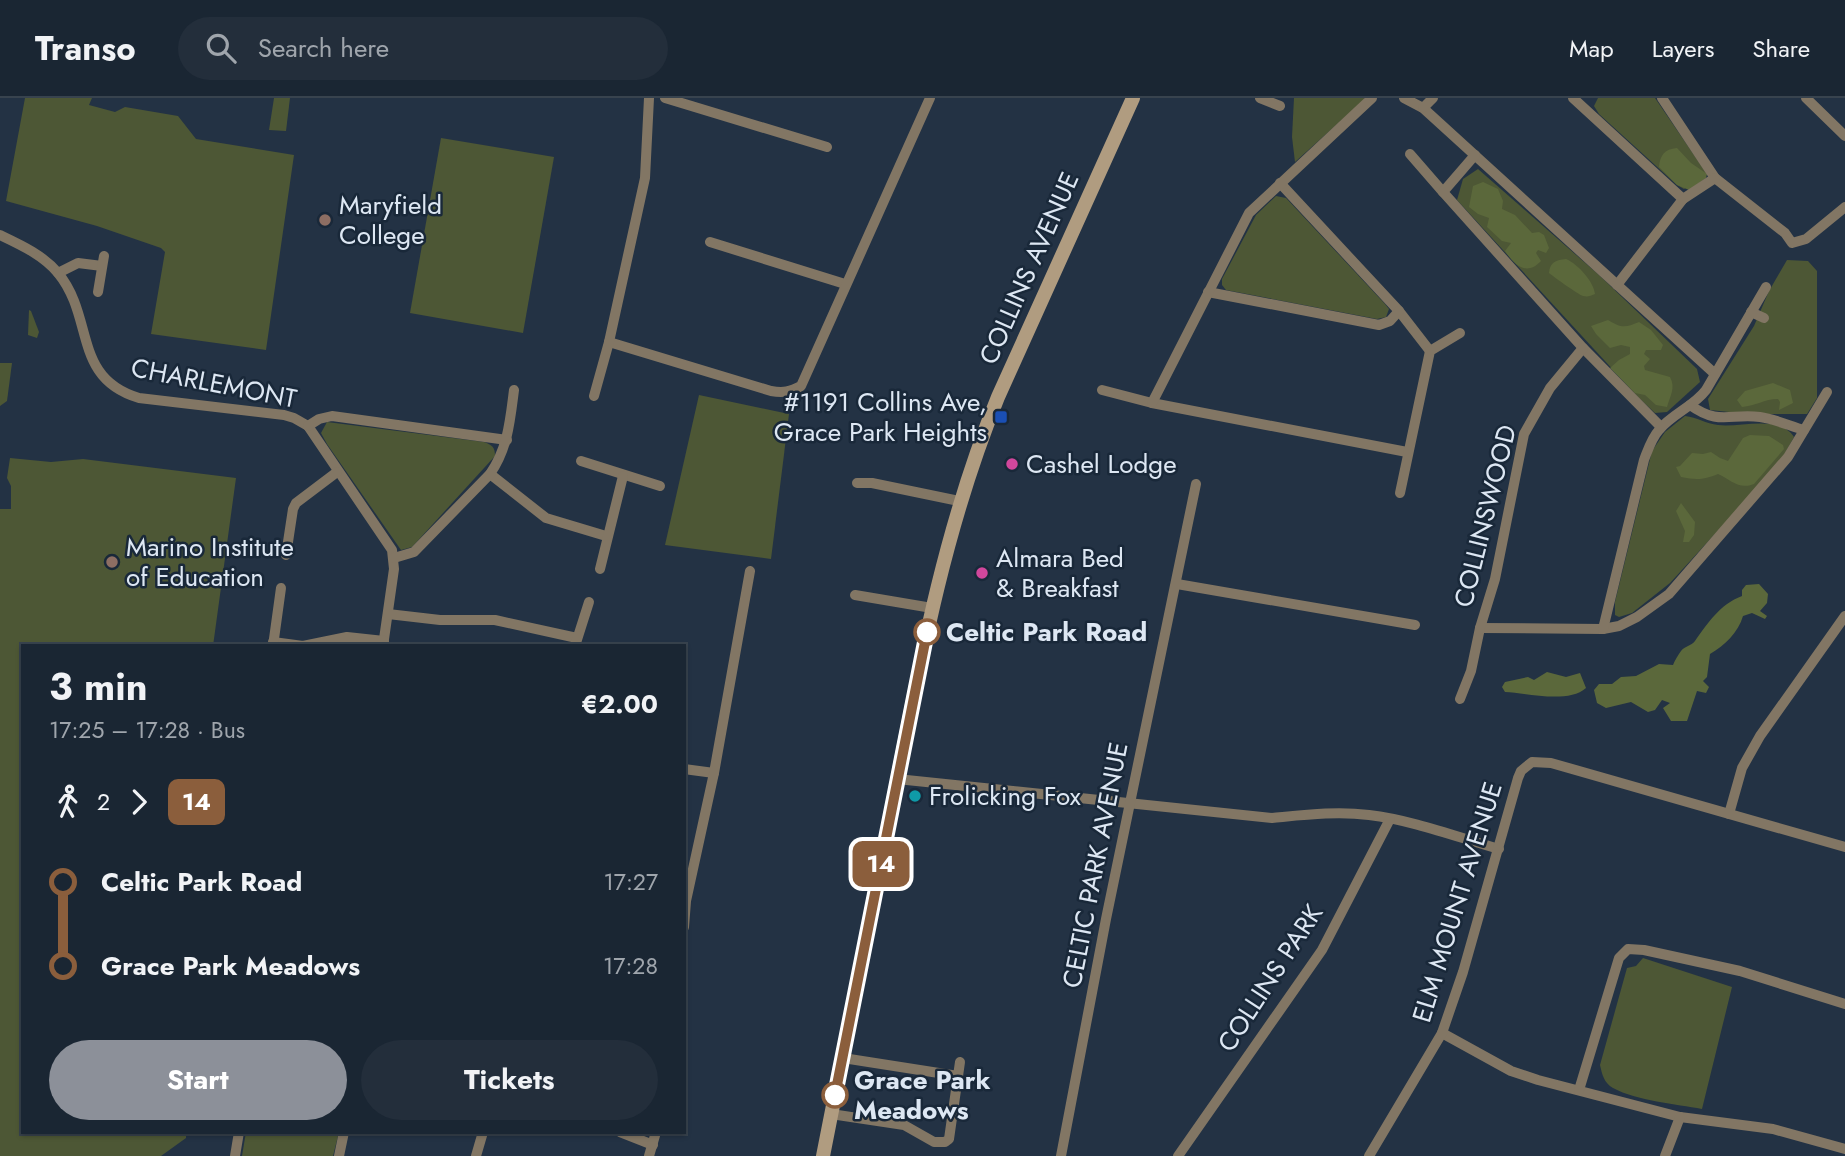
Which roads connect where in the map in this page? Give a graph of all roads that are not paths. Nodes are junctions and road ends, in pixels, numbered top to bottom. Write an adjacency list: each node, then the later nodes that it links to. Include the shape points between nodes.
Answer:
1 (649, 98): 36 (street, via 645,178)
2 (665, 98): 16 (street)
3 (930, 98): 27 (street)
4 (1133, 98): 59 (main road, COLLINS AVENUE, via 998,397)
5 (1260, 98): 13 (street)
6 (1372, 98): 20 (street)
7 (1404, 98): 14 (street)
8 (1433, 98): 14 (street)
9 (1573, 98): 12 (street)
10 (1662, 98): 19 (street)
11 (1806, 98): 15 (street)
12 (1586, 102): 22 (street)
13 (1280, 106)
14 (1423, 108): 18 (street)
15 (1845, 136)
16 (827, 147)
17 (1410, 154): 21 (street)
18 (1475, 155): 21 (street); 28 (street)
19 (1715, 178): 22 (street); 23 (street, via 1792,243 1806,239)
20 (1280, 183): 31 (street, via 1249,214); 32 (street)
21 (1443, 192): 37 (street)
22 (1683, 199): 28 (street)
23 (1845, 208)
24 (0, 235): 26 (street, CHARLEMONT, via 43,258)
25 (709, 242): 27 (street)
26 (58, 273): 30 (street, via 78,263 103,261); 46 (street, CHARLEMONT, via 80,317 96,369 121,393 284,415)
27 (845, 284): 36 (street, via 801,386 792,391 771,391)
28 (1617, 285): 39 (street)
29 (1766, 287): 33 (street)
30 (98, 292)
31 (1209, 292): 32 (street, via 1379,325); 44 (street)
32 (1399, 311): 38 (street)
33 (1751, 312): 34 (street); 39 (street)
34 (1764, 318)
35 (1460, 333): 38 (street)
36 (609, 342): 43 (street)
37 (1583, 348): 47 (street); 73 (street, COLLINSWOOD, via 1550,388 1524,434 1495,579)
38 (1430, 351): 50 (street)
39 (1715, 374): 45 (street)
40 (514, 390): 49 (street)
41 (1102, 390): 44 (street)
42 (1827, 392): 48 (street, COLLINSWOOD)
43 (594, 396)
44 (1152, 403): 50 (street)
45 (1690, 405): 47 (street); 48 (street, via 1717,418 1760,417)
46 (308, 426): 49 (street, CHARLEMONT, via 332,416); 52 (street, CHARLEMONT)
47 (1661, 427): 74 (street, via 1644,460)
48 (1804, 430): 74 (street, COLLINSWOOD, via 1788,457 1669,594 1637,617)
49 (507, 440): 53 (street)
50 (1407, 452): 58 (street)
51 (581, 461): 54 (street)
52 (337, 472): 61 (street, via 296,503 294,539); 62 (street, CHARLEMONT)
53 (490, 474): 60 (street, via 546,518); 62 (street, via 414,552)
54 (623, 475): 57 (street); 60 (street)
55 (857, 483): 59 (street)
56 (1196, 484): 65 (street, CELTIC PARK AVENUE)
57 (660, 486)
58 (1400, 493)
59 (959, 501): 69 (main road, COLLINS AVENUE)
60 (606, 536): 63 (street)
61 (286, 555)
62 (394, 558): 70 (street)
63 (600, 569)
64 (750, 571): 81 (street)
65 (1177, 584): 72 (street); 83 (street, CELTIC PARK AVENUE)
66 (281, 588): 76 (street)
67 (855, 595): 69 (street)
68 (589, 602): 75 (street)
69 (932, 608): 82 (main road, COLLINS AVENUE)
70 (388, 614): 75 (street, via 495,620); 78 (street)
71 (1845, 616): 84 (street, via 1760,736 1742,768)
72 (1415, 625)
73 (1480, 628): 74 (street, COLLINSWOOD); 79 (street, COLLINSWOOD)
74 (1603, 629)
75 (576, 642)
76 (273, 644)
77 (313, 644): 78 (street, via 347,637)
78 (384, 644)
79 (1460, 699)
80 (686, 769): 81 (street)
81 (714, 774): 88 (street)
82 (897, 779): 83 (street); 91 (main road, COLLINS AVENUE)
83 (1129, 804): 85 (street, via 1272,818 1328,813); 107 (street, CELTIC PARK AVENUE)
84 (1729, 814): 86 (street, ELM MOUNT AVENUE); 87 (street, ELM MOUNT AVENUE, via 1540,760 1526,766 1518,778)
85 (1390, 819): 87 (street); 108 (street, COLLINS PARK, via 1322,950)
86 (1845, 847)
87 (1499, 849): 90 (street, ELM MOUNT AVENUE)
88 (686, 896)
89 (1845, 1004): 94 (street, via 1740,971 1628,949 1619,958)
90 (1442, 1033): 94 (street, via 1511,1071); 109 (street, ELM MOUNT AVENUE)
91 (843, 1058): 93 (street); 95 (main road, COLLINS AVENUE)
92 (960, 1062): 93 (street)
93 (958, 1076): 95 (street, via 949,1139 940,1144 904,1125)
94 (1579, 1090): 96 (street)
95 (831, 1114): 106 (main road, COLLINS AVENUE)
96 (1680, 1118): 101 (street, via 1773,1129); 110 (street)
97 (239, 1134): 103 (street)
98 (344, 1134): 104 (street)
99 (482, 1134): 105 (street)
100 (623, 1134): 102 (street)
101 (1845, 1149)
102 (651, 1150)
103 (235, 1156)
104 (339, 1156)
105 (476, 1156)
106 (822, 1156)
107 (1061, 1156)
108 (1178, 1156)
109 (1368, 1156)
110 (1665, 1156)

